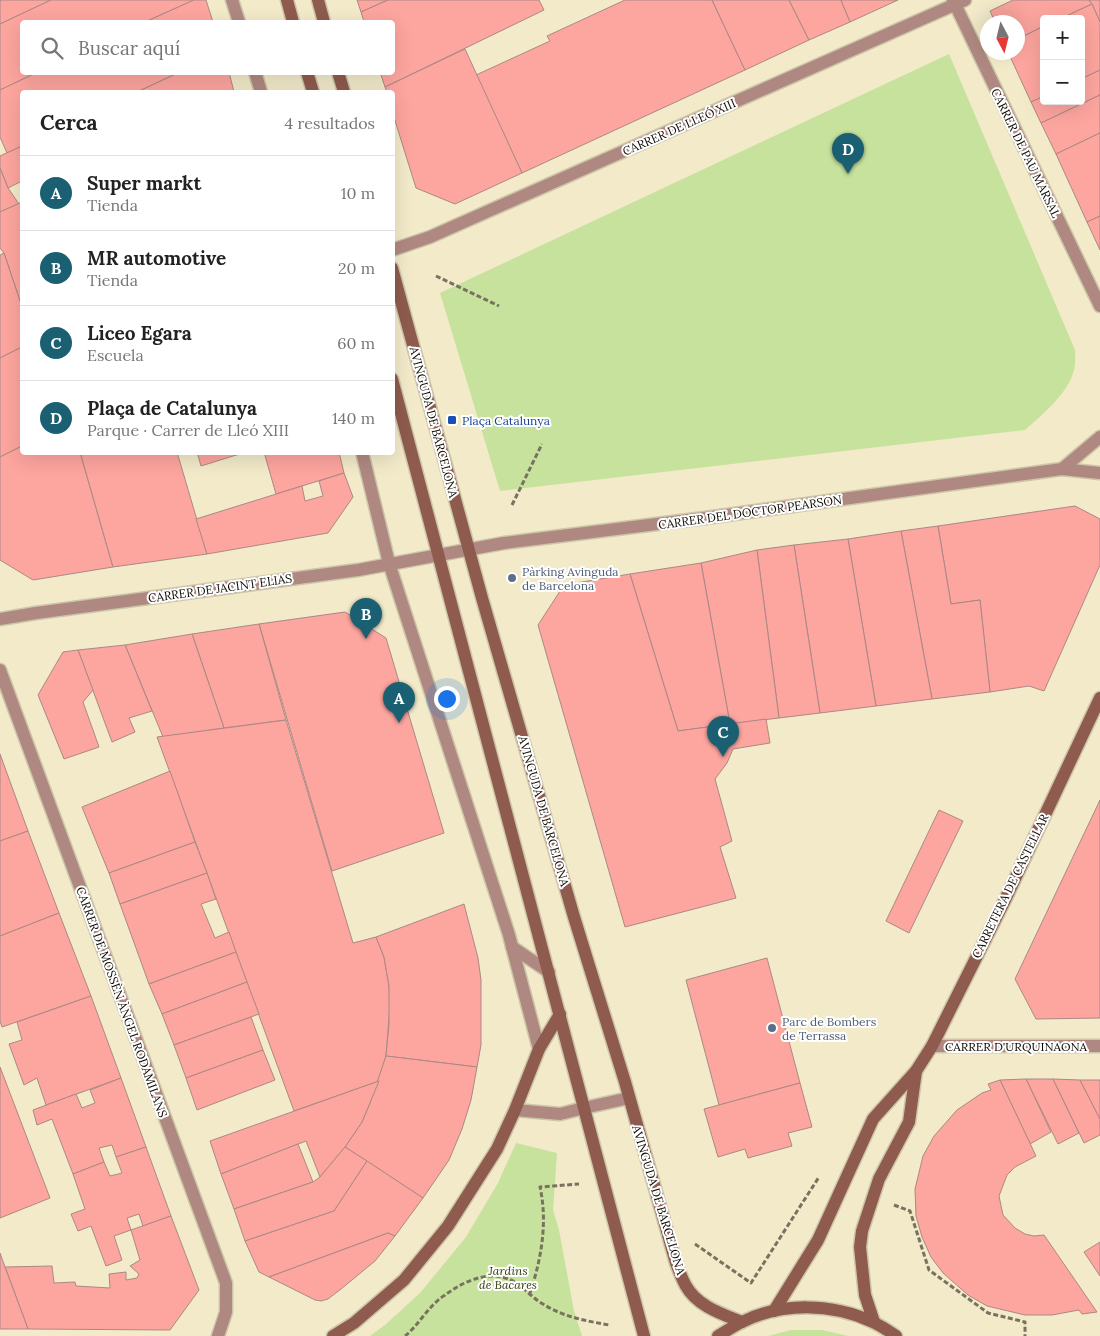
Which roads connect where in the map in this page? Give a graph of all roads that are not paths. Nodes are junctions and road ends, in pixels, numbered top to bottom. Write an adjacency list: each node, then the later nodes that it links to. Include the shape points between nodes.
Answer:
1 (232, 0): 5 (street)
2 (287, 0): 6 (street)
3 (318, 0): 7 (street)
4 (958, 1): 14 (street, CARRER DE LLEÓ XIII, via 430,237); 16 (street, CARRER DE PAU MARSAL)
5 (238, 20)
6 (292, 20)
7 (323, 20)
8 (256, 75): 11 (street)
9 (308, 75): 12 (street)
10 (339, 75): 13 (street)
11 (260, 90)
12 (312, 90)
13 (343, 90)
14 (395, 249)
15 (395, 279): 22 (street, AVINGUDA DE BARCELONA)
16 (1100, 306)
17 (395, 390): 23 (street)
18 (1100, 438): 20 (street)
19 (363, 455): 24 (street)
20 (1062, 469): 21 (street, CARRER DEL DOCTOR PEARSON); 22 (street, CARRER DEL DOCTOR PEARSON)
21 (1100, 473)
22 (468, 548): 23 (street, CARRER DEL DOCTOR PEARSON); 35 (street, AVINGUDA DE BARCELONA)
23 (439, 554): 24 (street, CARRER DE JACINT ELIAS); 29 (street)
24 (389, 563): 25 (street, CARRER DE JACINT ELIAS, via 358,570); 28 (street)
25 (0, 619)
26 (0, 670): 41 (street, CARRER DE MOSSÈN ÀNGEL RODAMILANS, via 226,1283 226,1312)
27 (1100, 698): 31 (street, CARRETERA DE CASTELLAR)
28 (512, 947): 29 (street); 33 (street)
29 (549, 972): 30 (street)
30 (560, 1014): 33 (street); 36 (street)
31 (932, 1046): 32 (street, CARRER D'URQUINAONA); 34 (street, CARRETERA DE CASTELLAR)
32 (1100, 1046)
33 (539, 1049): 37 (street)
34 (916, 1071): 38 (street, CARRETERA DE CASTELLAR, via 873,1119 818,1240); 40 (street, CARRETERA DE CASTELLAR, via 909,1122 879,1179 862,1231 860,1247 865,1295)
35 (629, 1098): 36 (street); 39 (street, AVINGUDA DE BARCELONA, via 676,1263 686,1287 704,1305)
36 (584, 1108): 37 (street, via 560,1114); 43 (street)
37 (515, 1110): 42 (street, via 497,1149 448,1226 404,1280)
38 (774, 1311): 39 (street); 40 (street, via 822,1308)
39 (742, 1322): 44 (street)
40 (874, 1322): 45 (street)
41 (218, 1336)
42 (333, 1336)
43 (644, 1336)
44 (718, 1336)
45 (896, 1336)

